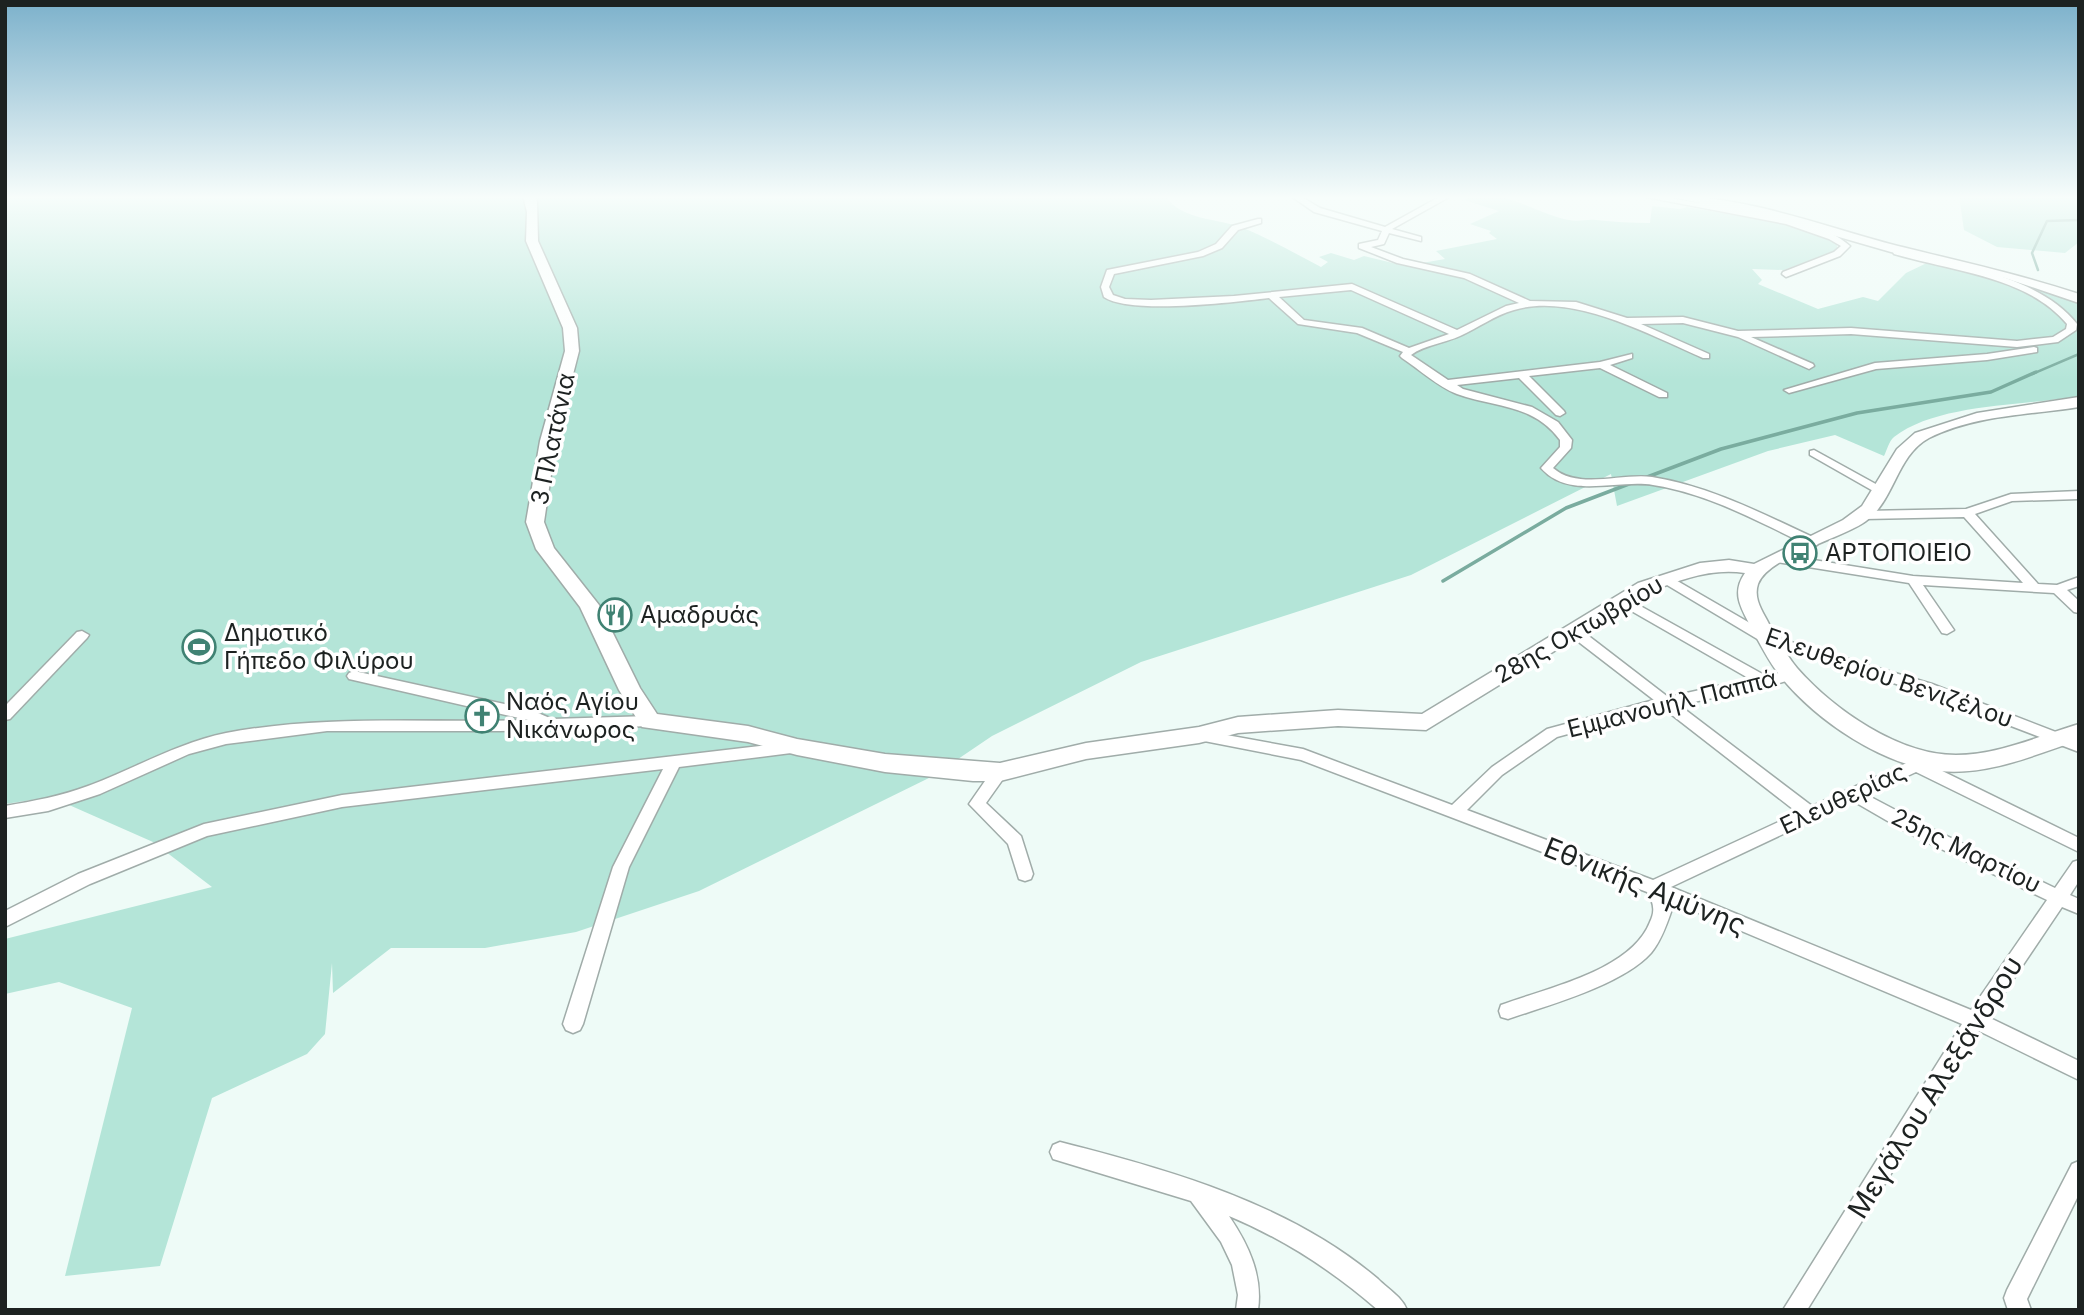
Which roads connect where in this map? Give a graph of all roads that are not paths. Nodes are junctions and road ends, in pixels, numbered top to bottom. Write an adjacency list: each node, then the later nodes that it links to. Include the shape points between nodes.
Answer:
1 (539, 257): 50 (street, 3 Πλατάνια, via 567,320 572,351 548,441 535,522 545,549 589,605)
2 (1183, 257): 8 (street, via 1110,272 1105,287 1109,297 1124,302)
3 (1391, 257): 10 (street, via 1467,276)
4 (1828, 257): 7 (street)
5 (1913, 257): 14 (street, via 2004,281 2053,305 2072,327 2066,336)
6 (1932, 257): 9 (street, via 2019,277)
7 (1786, 274)
8 (1272, 296): 12 (street, via 1352,287); 15 (street, via 1301,322 1359,330)
9 (2079, 299)
10 (1528, 304): 11 (street, via 1577,305); 12 (street, via 1509,308)
11 (1626, 321): 13 (street, via 1683,320); 17 (street)
12 (1457, 334): 15 (street)
13 (1738, 334): 14 (street, via 1851,331); 19 (street)
14 (2044, 343): 22 (street, via 2046,348 2006,355 1875,366)
15 (1409, 351): 21 (street, via 1406,360)
16 (1629, 356): 18 (street)
17 (1706, 356)
18 (1601, 365): 20 (street); 23 (street)
19 (1809, 366)
20 (1522, 376): 21 (street); 25 (street)
21 (1445, 383): 31 (street, via 1487,401 1528,409 1554,424 1566,440 1565,448 1547,468 1553,475 1572,483 1630,479 1658,483 1727,505)
22 (1789, 390)
23 (1663, 395)
24 (2079, 402): 27 (street, via 1974,420 1920,436)
25 (1560, 413)
26 (1814, 453): 27 (street)
27 (1879, 490): 30 (street)
28 (2079, 495): 29 (street, via 2011,498)
29 (1967, 513): 30 (street); 37 (street)
30 (1864, 515): 31 (street)
31 (1813, 542): 32 (street)
32 (1777, 558): 33 (street); 35 (street)
33 (1758, 571): 34 (street, 28ης Οκτωβρίου, via 1719,566); 44 (street, via 1746,594)
34 (1667, 579): 39 (street, 28ης Οκτωβρίου); 44 (street, Ελευθερίου Βενιζέλου)
35 (1913, 580): 37 (street); 42 (street)
36 (2079, 581): 38 (street)
37 (2034, 587): 38 (street)
38 (2058, 589): 40 (street)
39 (1626, 601): 41 (street, 28ης Οκτωβρίου); 47 (street)
40 (2079, 609)
41 (1573, 630): 48 (street); 52 (street, 28ης Οκτωβρίου, via 1426,722 1290,720 1238,725)
42 (1947, 630)
43 (82, 635): 49 (street)
44 (1769, 640): 46 (street); 53 (street, Ελευθερίου Βενιζέλου)
45 (354, 676): 51 (street)
46 (1791, 676): 47 (street, Εμμανουήλ Παππά); 56 (street, via 1857,727)
47 (1766, 682): 48 (street, Εμμανουήλ Παππά)
48 (1667, 702): 60 (street, Εμμανουήλ Παππά, via 1552,733 1497,771); 61 (street)
49 (5, 715)
50 (650, 721): 51 (street); 54 (street, via 748,734)
51 (550, 723): 59 (street, via 327,726 226,739 185,750 48,805)
52 (1199, 735): 57 (street, 28ης Οκτωβρίου, via 1086,751); 60 (street, Εθνικής Αμύνης, via 1303,755)
53 (2072, 739): 56 (street, Ελευθερίας, via 1982,762)
54 (797, 747): 55 (street); 57 (street, 28ης Οκτωβρίου, via 885,763)
55 (674, 762): 68 (street, via 342,801 204,830 84,879); 71 (street, via 621,867)
56 (1918, 763): 58 (street, Ελευθερίας); 62 (street)
57 (1000, 772): 64 (street, via 977,804 1014,841)
58 (1853, 794): 61 (street, Ελευθερίας); 66 (street, 25ης Μαρτίου)
59 (5, 812)
60 (1455, 812): 65 (street, Εθνικής Αμύνης)
61 (1811, 814): 65 (street, Ελευθερίας)
62 (2079, 846)
63 (2079, 867): 66 (street, Μεγάλου Αλεξάνδρου)
64 (1025, 874)
65 (1654, 887): 69 (street, via 1663,909 1643,950 1580,984); 70 (street, Εθνικής Αμύνης)
66 (2058, 896): 67 (street, 25ης Μαρτίου); 70 (street, Μεγάλου Αλεξάνδρου)
67 (2079, 906)
68 (5, 920)
69 (1508, 1011)
70 (1975, 1020): 72 (street, Εθνικής Αμύνης); 78 (street, Μεγάλου Αλεξάνδρου)
71 (573, 1024)
72 (2079, 1071)
73 (1060, 1152): 75 (street, via 1128,1169)
74 (2079, 1171): 79 (street, via 2015,1298)
75 (1196, 1194): 76 (street, via 1219,1219 1245,1270 1251,1297); 77 (street, via 1283,1229)
76 (1247, 1310)
77 (1396, 1310)
78 (1794, 1310)
79 (2020, 1310)

